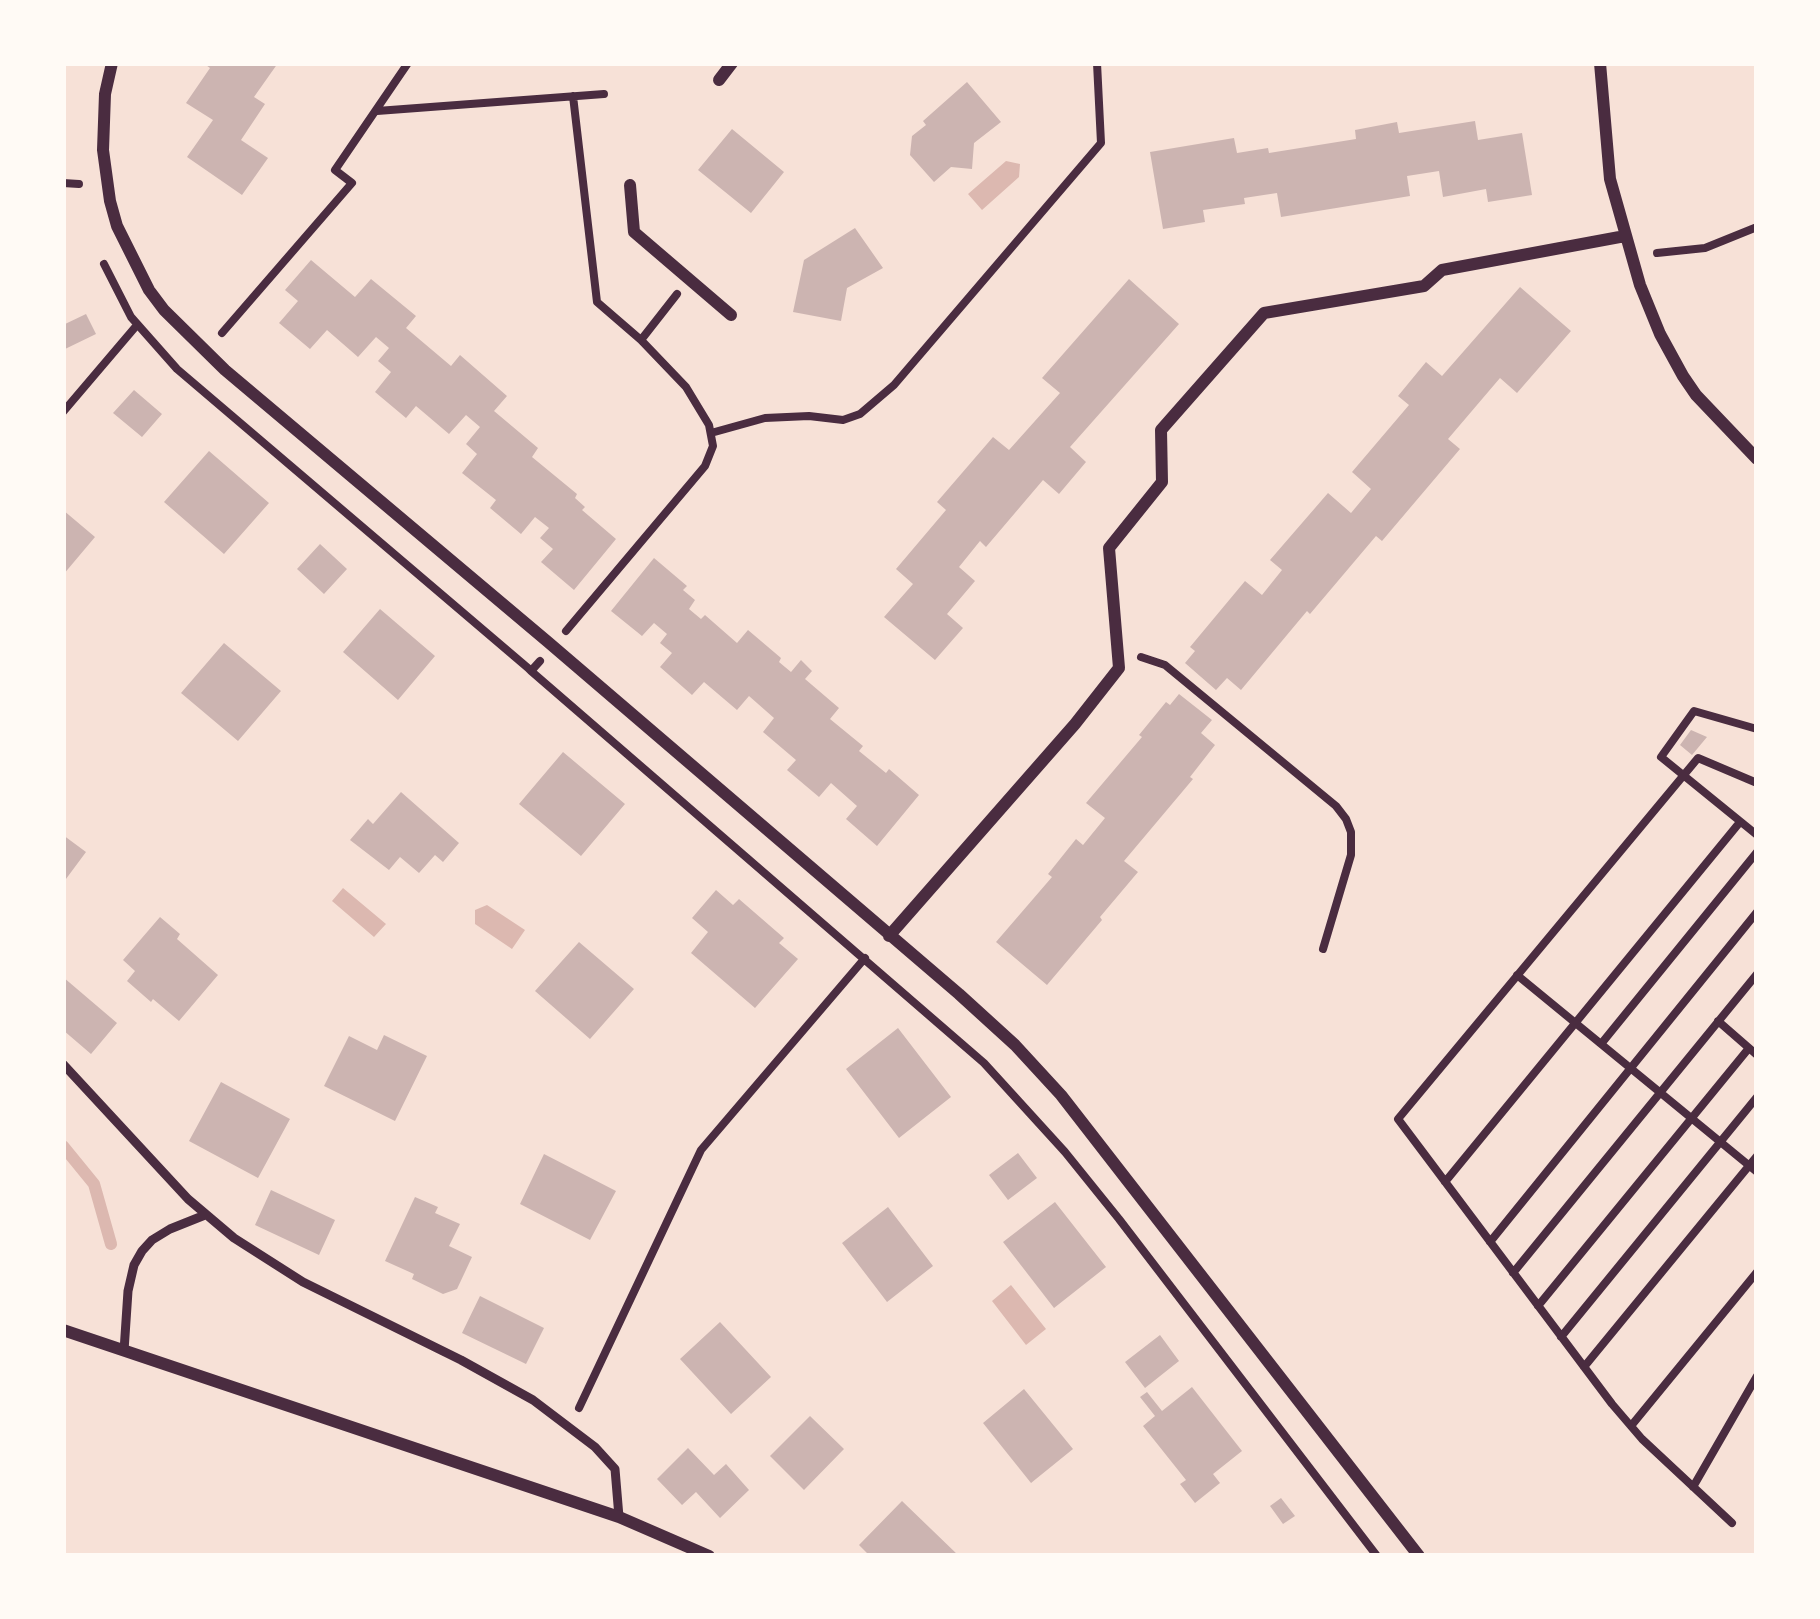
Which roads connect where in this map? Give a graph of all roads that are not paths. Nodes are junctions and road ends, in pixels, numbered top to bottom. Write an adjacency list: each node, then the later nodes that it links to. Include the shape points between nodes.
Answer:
1 (112, 63): 9 (street, via 103,150 117,226 170,317)
2 (732, 63): 4 (street)
3 (1600, 63): 6 (street, via 1610,179)
4 (718, 80)
5 (630, 185): 7 (street, via 634,232)
6 (1624, 236): 8 (street, via 1683,376); 9 (street, via 1442,270 1424,286 1264,313 1161,430 1162,482 1109,548 1119,668)
7 (731, 315)
8 (1757, 459)
9 (889, 936): 16 (street, via 1061,1094)
10 (63, 1064): 11 (lane)
11 (205, 1215): 13 (lane, via 142,1251 128,1291); 14 (lane, via 303,1282 461,1360 570,1426 615,1469)
12 (63, 1330): 13 (street)
13 (124, 1351): 14 (street)
14 (619, 1517): 15 (street)
15 (709, 1556)
16 (1419, 1556)

